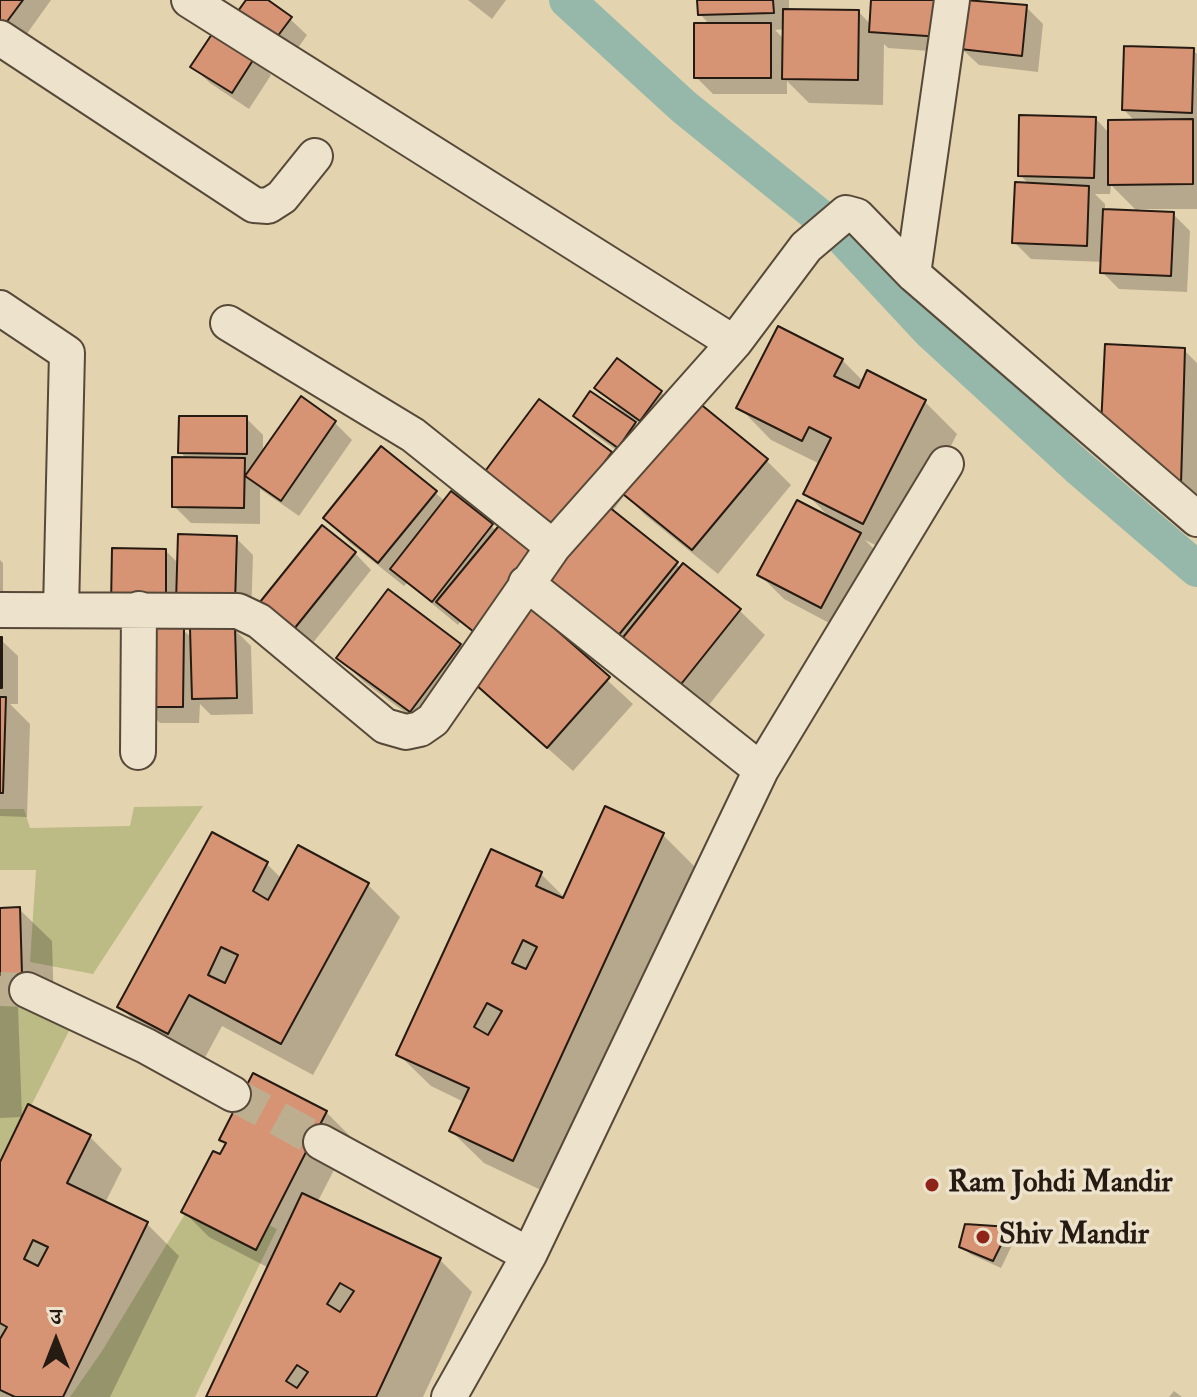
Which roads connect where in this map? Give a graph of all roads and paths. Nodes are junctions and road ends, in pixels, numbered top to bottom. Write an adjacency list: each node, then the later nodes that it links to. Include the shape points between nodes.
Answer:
1 (189, 0): 8 (street)
2 (952, 0): 5 (street)
3 (0, 38): 4 (street, via 254,205 275,203)
4 (315, 156)
5 (913, 274): 8 (street, via 857,216 842,215 806,247); 10 (street)
6 (0, 308): 15 (street, via 67,353)
7 (228, 323): 11 (street, via 413,435)
8 (734, 343): 11 (street)
9 (946, 464): 17 (street)
10 (1197, 519)
11 (553, 547): 12 (street)
12 (526, 583): 13 (street, via 433,720 406,732 385,726 259,621 238,611); 17 (street)
13 (139, 609): 15 (street); 16 (street)
14 (0, 610): 15 (street)
15 (61, 610)
16 (138, 752)
17 (761, 770): 21 (street)
18 (27, 990): 19 (street)
19 (233, 1094)
20 (321, 1142): 21 (street)
21 (529, 1255): 22 (street)
22 (449, 1397)

